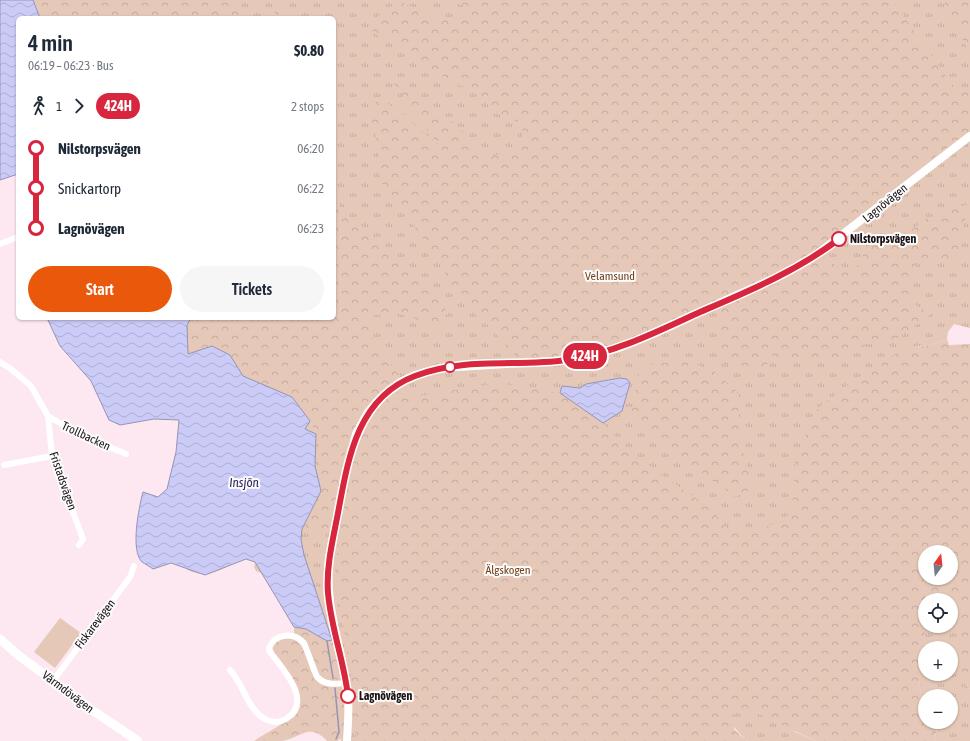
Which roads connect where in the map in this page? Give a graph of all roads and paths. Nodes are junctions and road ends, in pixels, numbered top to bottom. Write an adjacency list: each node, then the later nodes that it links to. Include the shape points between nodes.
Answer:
1 (970, 136): 14 (street, Lagnövägen, via 820,253 784,274 739,295 618,348 552,362 441,368 400,382 380,398 362,423 350,452 329,558 329,604)
2 (16, 238): 3 (street)
3 (0, 244)
4 (0, 362): 5 (street, Fristadsvägen, via 31,386)
5 (48, 416): 6 (street, Trollbacken, via 80,435); 7 (street, Fristadsvägen)
6 (126, 454)
7 (52, 456): 8 (street); 9 (street, Fristadsvägen, via 83,539)
8 (4, 465)
9 (79, 545)
10 (134, 566): 13 (street, Fiskarevägen, via 130,577)
11 (0, 639): 13 (main road, Värmdövägen)
12 (230, 670): 14 (street, via 256,712 273,722 289,717 295,708 297,698 289,676 270,652 269,648 274,640 286,635 300,639 321,681 330,684)
13 (53, 681): 15 (main road, Värmdövägen)
14 (347, 683): 16 (street, Lagnövägen)
15 (138, 741)
16 (347, 741)

